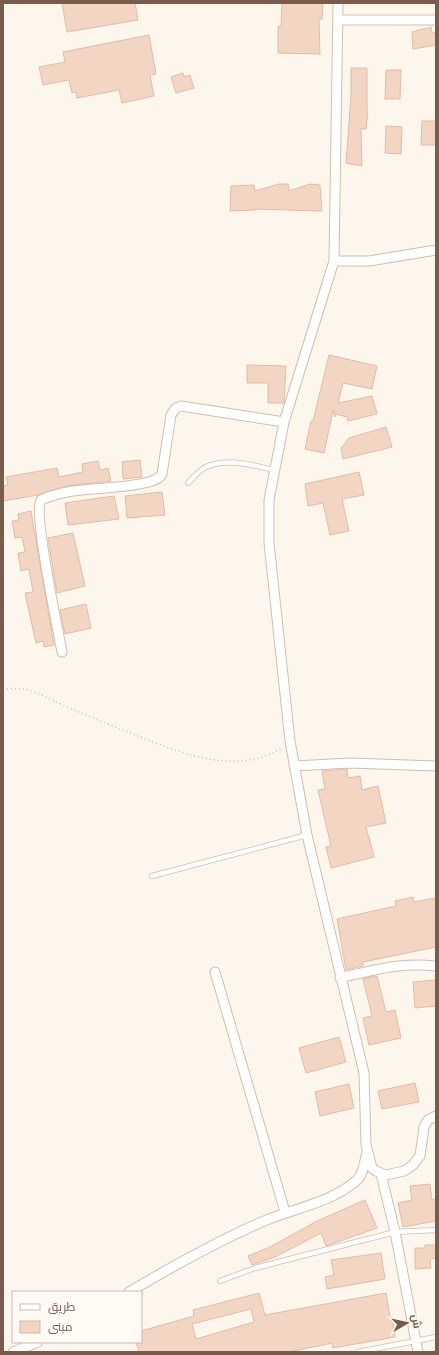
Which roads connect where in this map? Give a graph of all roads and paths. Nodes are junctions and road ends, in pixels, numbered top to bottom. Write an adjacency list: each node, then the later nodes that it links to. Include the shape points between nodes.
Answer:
1 (338, 3): 2 (street)
2 (339, 20): 3 (street); 5 (street)
3 (436, 20)
4 (436, 250): 5 (street, via 369,261)
5 (334, 261): 6 (street)
6 (284, 422): 7 (street); 9 (street, via 181,406 172,411 162,474 157,479 145,483 74,491 41,500 38,509)
7 (274, 470): 8 (lane, via 252,465 221,463 204,468); 11 (street, via 269,500 269,543)
8 (188, 483)
9 (62, 652)
10 (3, 690): 11 (path, via 17,688 37,692 169,749 207,759 234,762 252,760 277,751)
11 (290, 741): 12 (street)
12 (294, 766): 13 (street, via 350,763); 14 (street)
13 (436, 766)
14 (306, 835): 15 (lane); 18 (street)
15 (152, 876)
16 (436, 966): 18 (street, via 395,965)
17 (215, 972): 22 (street)
18 (340, 978): 20 (street, via 364,1073)
19 (436, 1116): 21 (street, via 428,1120 424,1127 417,1161 393,1174)
20 (367, 1153): 21 (street, via 372,1168); 22 (street, via 361,1175 351,1185 329,1198)
21 (381, 1174): 24 (street)
22 (285, 1212): 26 (street, via 234,1234)
23 (436, 1230): 24 (lane)
24 (395, 1232): 25 (lane, via 255,1268); 28 (street)
25 (220, 1281)
26 (131, 1291)
27 (436, 1337): 28 (lane)
28 (416, 1340): 31 (lane); 32 (street)
29 (36, 1343): 30 (street)
30 (13, 1352)
31 (358, 1352)
32 (418, 1352)

